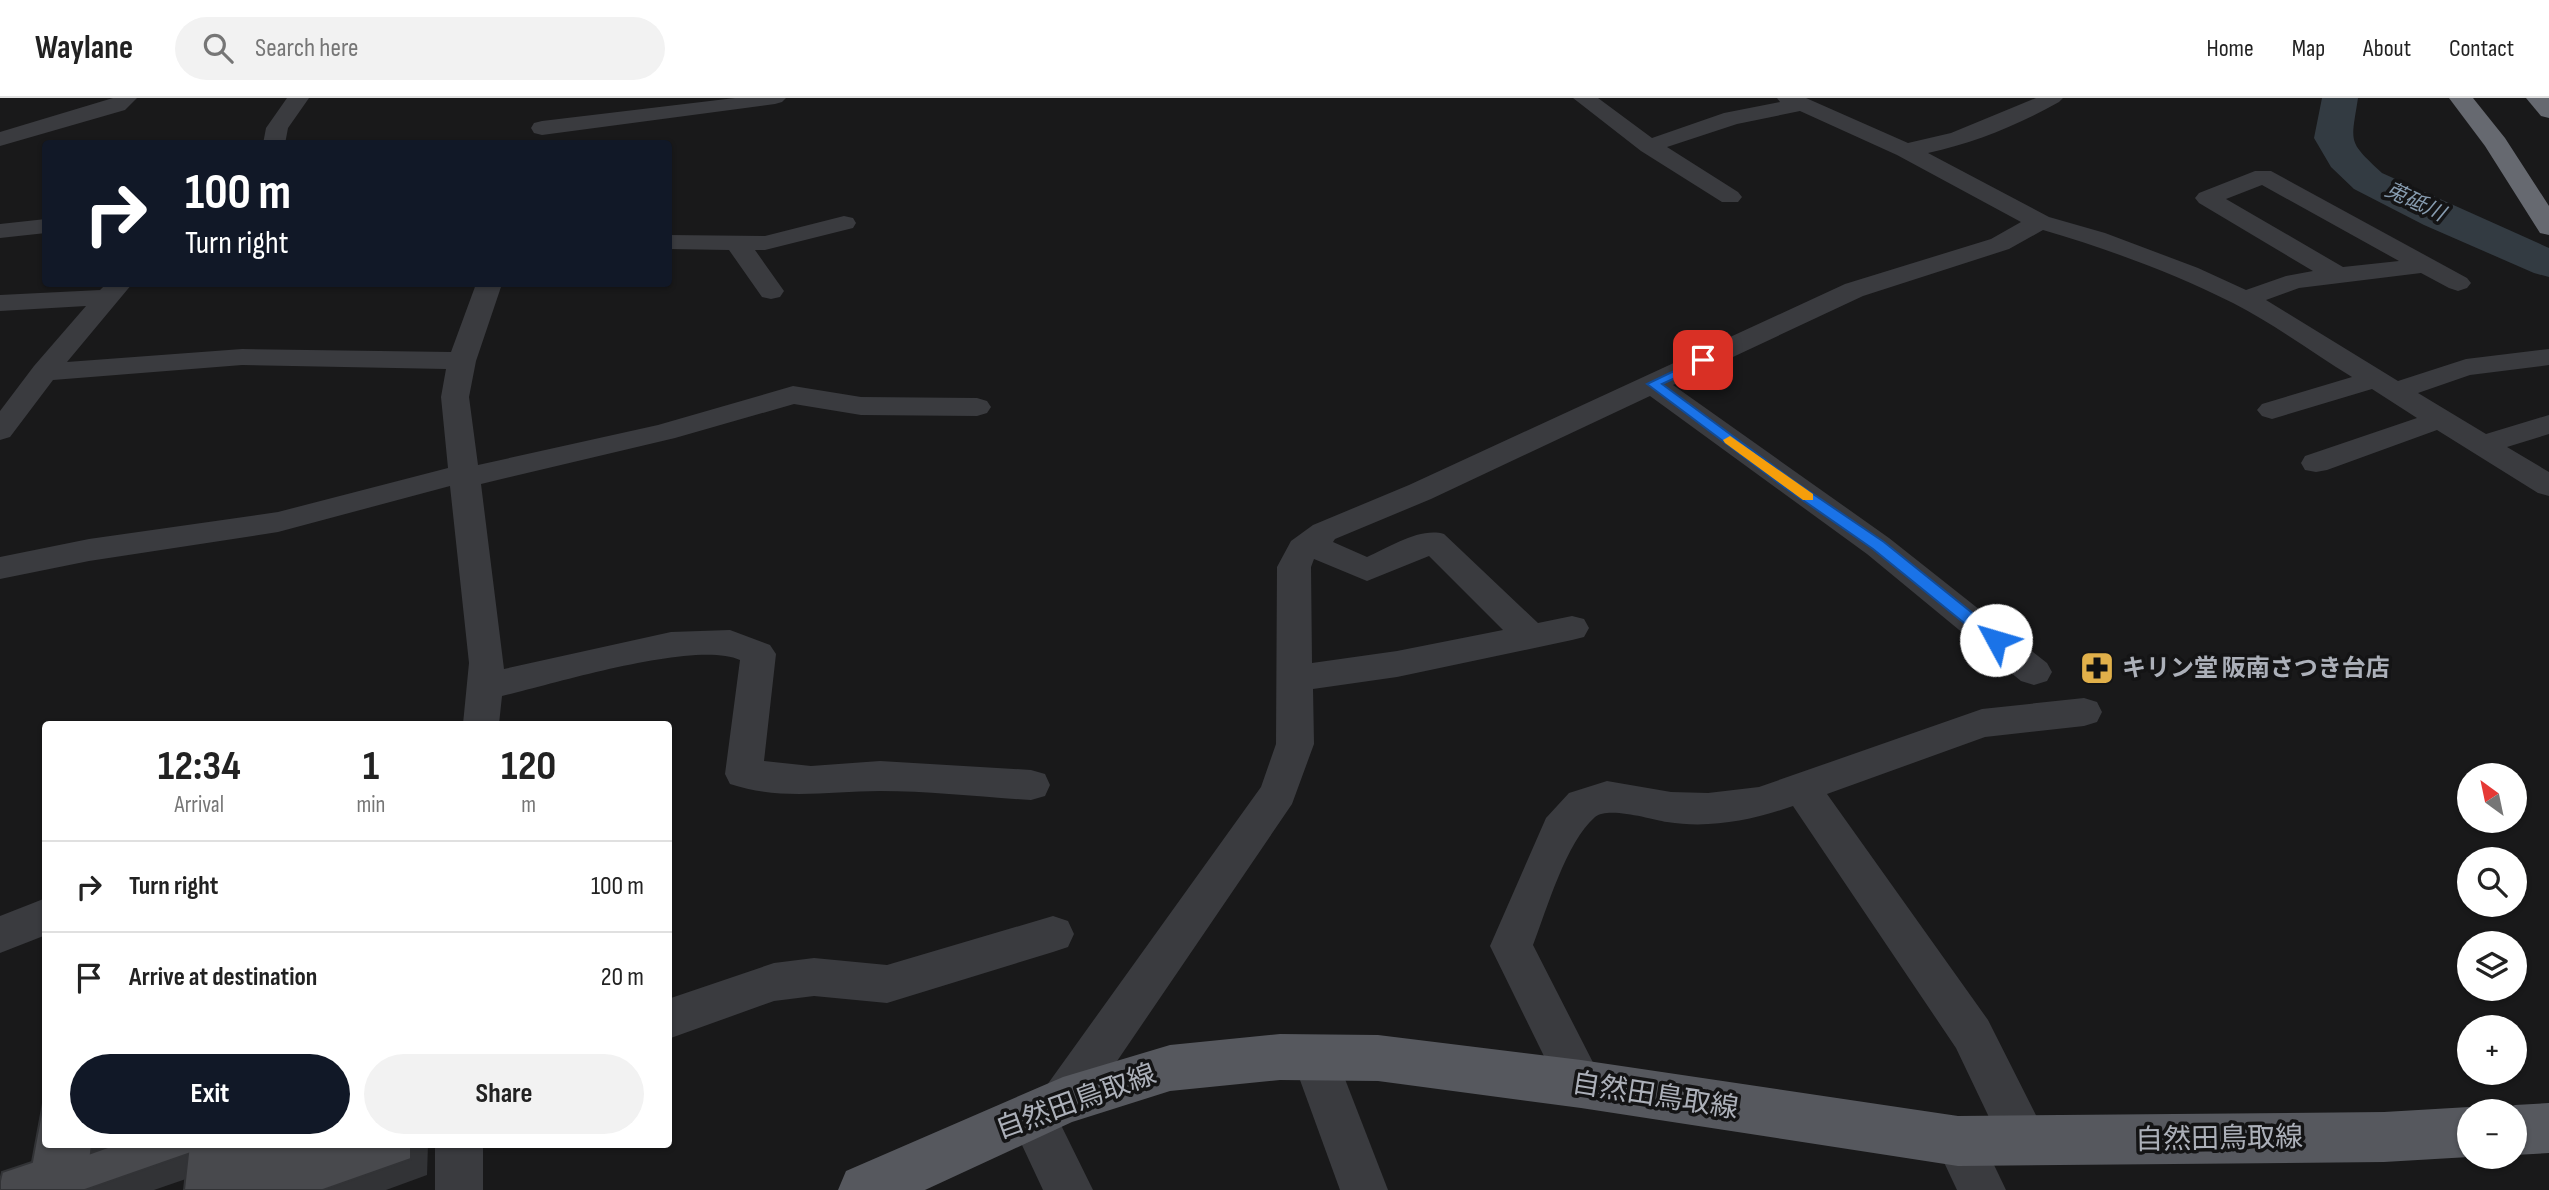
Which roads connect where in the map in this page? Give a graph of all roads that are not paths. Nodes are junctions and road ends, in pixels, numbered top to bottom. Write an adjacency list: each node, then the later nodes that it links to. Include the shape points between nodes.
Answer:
1 (126, 98): 12 (street)
2 (298, 98): 13 (street, via 276,128)
3 (775, 98): 11 (street)
4 (1584, 98): 14 (street)
5 (2052, 98): 15 (street, via 1957,137)
6 (2461, 98): 20 (highway)
7 (2488, 98): 16 (highway)
8 (2538, 98): 10 (highway)
9 (1794, 102): 14 (street); 15 (street)
10 (2549, 111)
11 (542, 127)
12 (0, 139)
13 (274, 140)
14 (1648, 146): 17 (street)
15 (1905, 150): 18 (street)
16 (2549, 183)
17 (1730, 197)
18 (2040, 222): 31 (street, via 2107,242); 36 (street, via 2000,244 1854,290)
19 (844, 223): 24 (street, via 765,243)
20 (2548, 223)
21 (42, 226): 22 (street)
22 (0, 231)
23 (672, 242): 24 (street)
24 (737, 243): 30 (street)
25 (2426, 265): 26 (street); 26 (street, via 2263,176 2207,198); 27 (street)
26 (2336, 274): 31 (street, via 2295,281)
27 (2458, 283)
28 (488, 287): 34 (street)
29 (113, 290): 32 (street); 35 (street)
30 (771, 291)
31 (2245, 299): 37 (street)
32 (0, 303)
33 (2549, 357): 37 (street, via 2466,367)
34 (462, 361): 35 (street, via 242,357); 45 (street, via 455,397)
35 (44, 372): 42 (street)
36 (1653, 384): 47 (street, via 1324,532); 51 (street, via 1878,546)
37 (2385, 385): 39 (street); 40 (street)
38 (976, 407): 45 (street, via 861,406 793,395 665,432)
39 (2272, 410)
40 (2441, 419): 43 (street); 44 (street)
41 (2549, 424): 43 (street)
42 (0, 430)
43 (2484, 446): 46 (street)
44 (2316, 463)
45 (465, 475): 48 (street, via 278,522); 53 (street, via 487,663)
46 (2549, 486)
47 (1310, 544): 50 (street, via 1367,570 1433,541); 52 (street, via 1294,567)
48 (0, 568)
49 (1572, 628): 50 (street)
50 (1530, 636): 52 (street, via 1397,664)
51 (2035, 672)
52 (1294, 679): 64 (street, via 1295,744 1278,793)
53 (484, 687): 55 (street); 56 (street, via 671,644 730,642 758,654 744,774 811,781 880,776)
54 (2084, 712): 57 (street, via 1982,723)
55 (481, 721)
56 (1031, 785)
57 (1801, 787): 63 (street, via 1760,802 1708,809 1606,796 1583,804 1560,829 1511,946); 69 (street, via 1972,1034)
58 (42, 918): 60 (street)
59 (1053, 934): 61 (street, via 887,984 814,976 774,982)
60 (0, 935)
61 (672, 1018)
62 (1315, 1058): 63 (main road, 自然田鳥取線, via 1378,1058); 64 (main road, 自然田鳥取線, via 1170,1068); 74 (street)
63 (1581, 1084): 68 (main road, 自然田鳥取線)
64 (1047, 1108): 72 (main road, 自然田鳥取線); 73 (street)
65 (2549, 1128): 66 (main road)
66 (2527, 1129)
67 (2457, 1133): 69 (main road, 自然田鳥取線)
68 (1958, 1141): 69 (main road, 自然田鳥取線); 75 (street)
69 (2025, 1141)
70 (459, 1148): 71 (street)
71 (459, 1190)
72 (865, 1190)
73 (1069, 1190)
74 (1364, 1190)
75 (1982, 1190)

